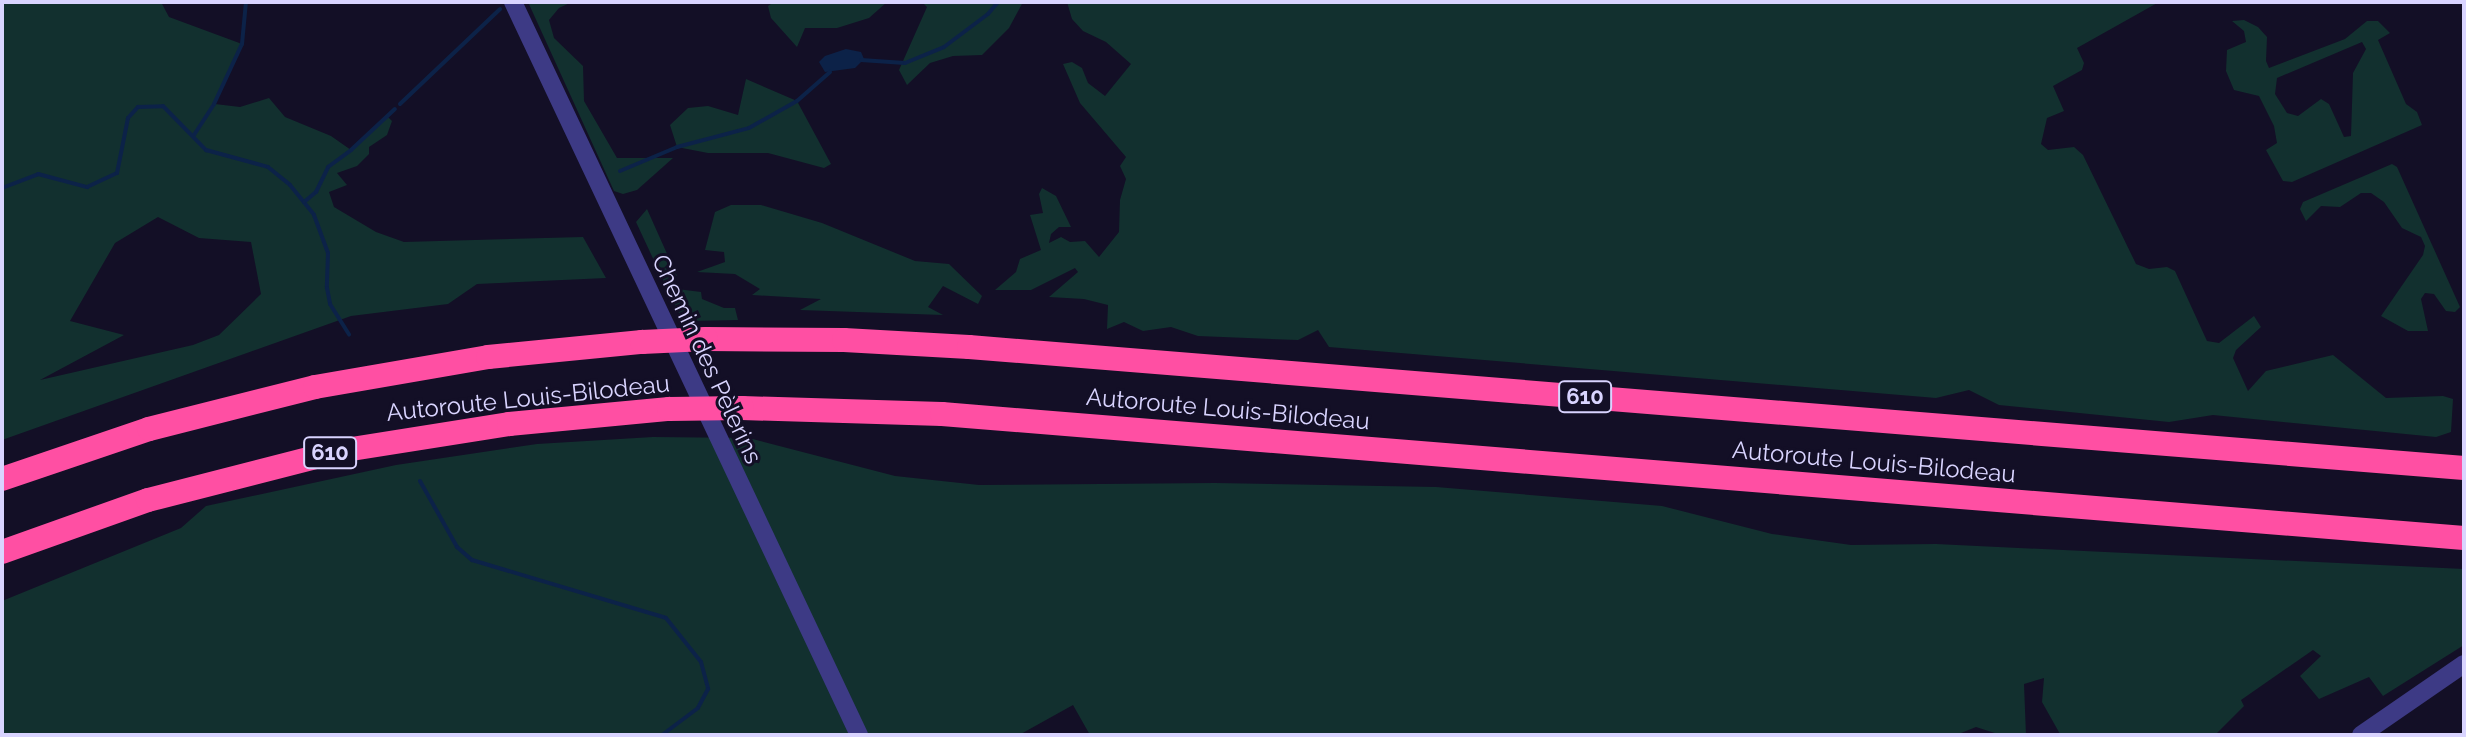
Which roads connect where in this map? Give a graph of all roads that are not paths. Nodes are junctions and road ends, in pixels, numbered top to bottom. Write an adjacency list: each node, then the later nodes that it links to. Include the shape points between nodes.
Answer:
1 (513, 2): 7 (street, Chemin des Pèlerins)
2 (2464, 468): 3 (highway, Autoroute Louis-Bilodeau / 610, bridge, via 969,347 706,339 475,358 303,389 149,429)
3 (2, 479)
4 (2464, 538): 5 (highway, Autoroute Louis-Bilodeau / 610, bridge, via 954,415 742,408 669,409 509,424 339,451 148,500)
5 (2, 552)
6 (2464, 664): 8 (street)
7 (859, 735)
8 (2361, 735)

